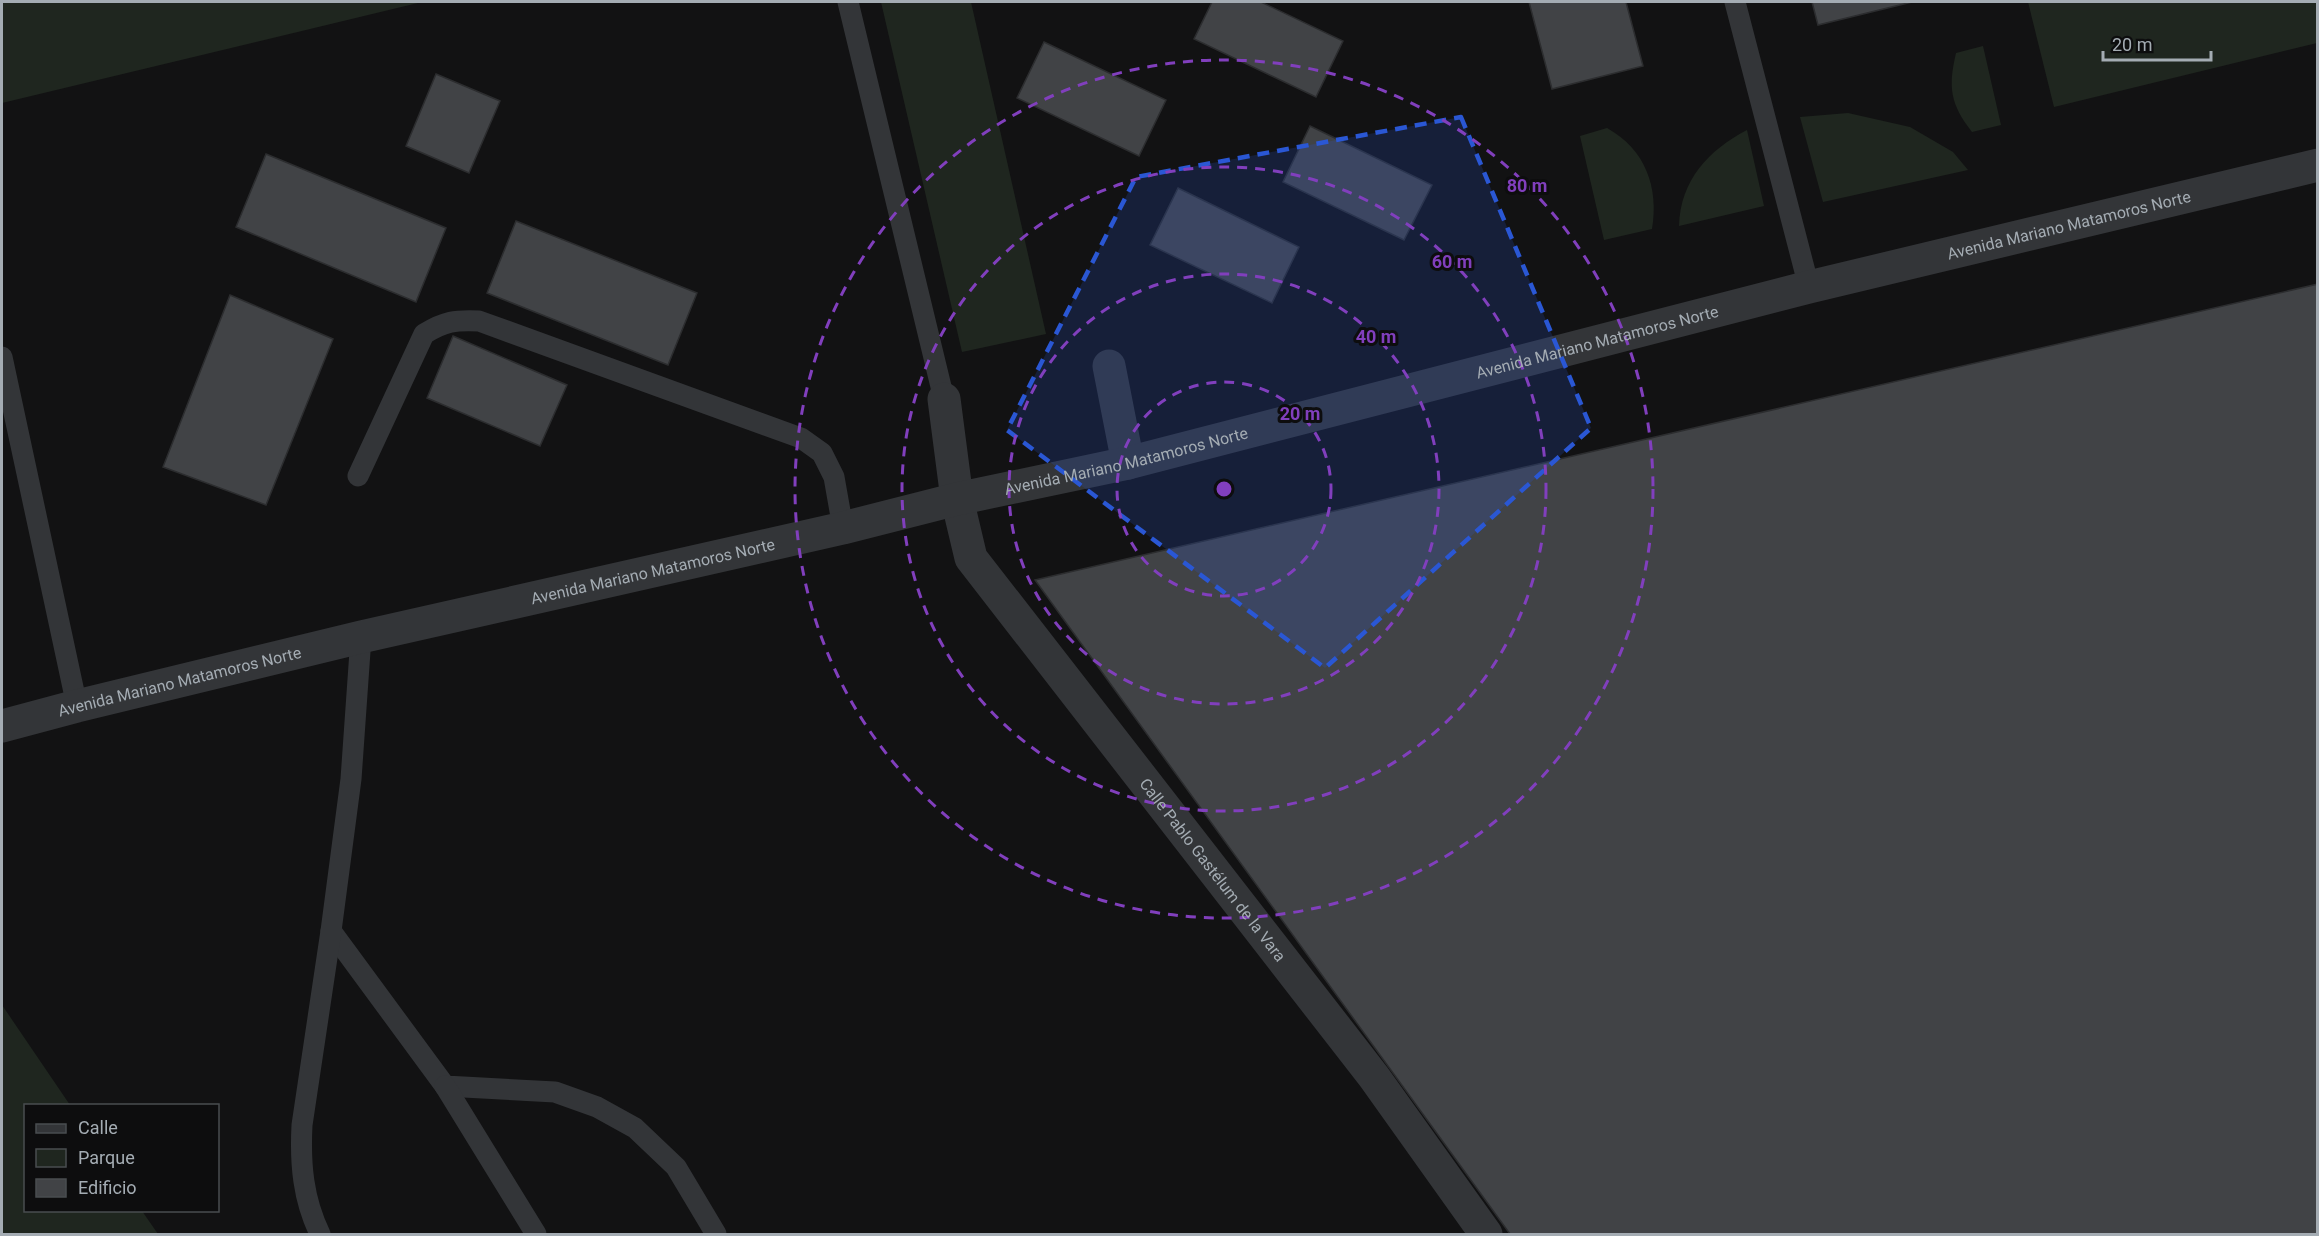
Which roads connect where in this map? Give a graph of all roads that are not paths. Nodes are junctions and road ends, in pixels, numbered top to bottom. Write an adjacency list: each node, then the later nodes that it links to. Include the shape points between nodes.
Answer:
1 (848, 2): 7 (lane)
2 (1735, 2): 4 (lane)
3 (2318, 165): 4 (street, Avenida Mariano Matamoros Norte)
4 (1809, 287): 8 (street, Avenida Mariano Matamoros Norte)
5 (2, 357): 13 (lane)
6 (1109, 366): 8 (street)
7 (944, 399): 10 (street, Calle Pablo Gastélum de la Vara)
8 (1128, 463): 10 (street, Avenida Mariano Matamoros Norte)
9 (358, 476): 11 (lane, via 424,334 442,323 479,321 801,438 822,453 834,477)
10 (957, 499): 11 (street, Avenida Mariano Matamoros Norte); 20 (street, Calle Pablo Gastélum de la Vara, via 971,558 1374,1077)
11 (843, 528): 12 (street, Avenida Mariano Matamoros Norte)
12 (361, 637): 13 (street, Avenida Mariano Matamoros Norte); 15 (lane, via 351,779)
13 (77, 706): 14 (street, Avenida Mariano Matamoros Norte)
14 (2, 726)
15 (332, 930): 16 (lane); 17 (lane, via 301,1134 303,1182 308,1208)
16 (445, 1086): 18 (lane); 19 (lane, via 555,1092 597,1107 635,1128 676,1167)
17 (320, 1234)
18 (536, 1234)
19 (716, 1234)
20 (1486, 1234)

